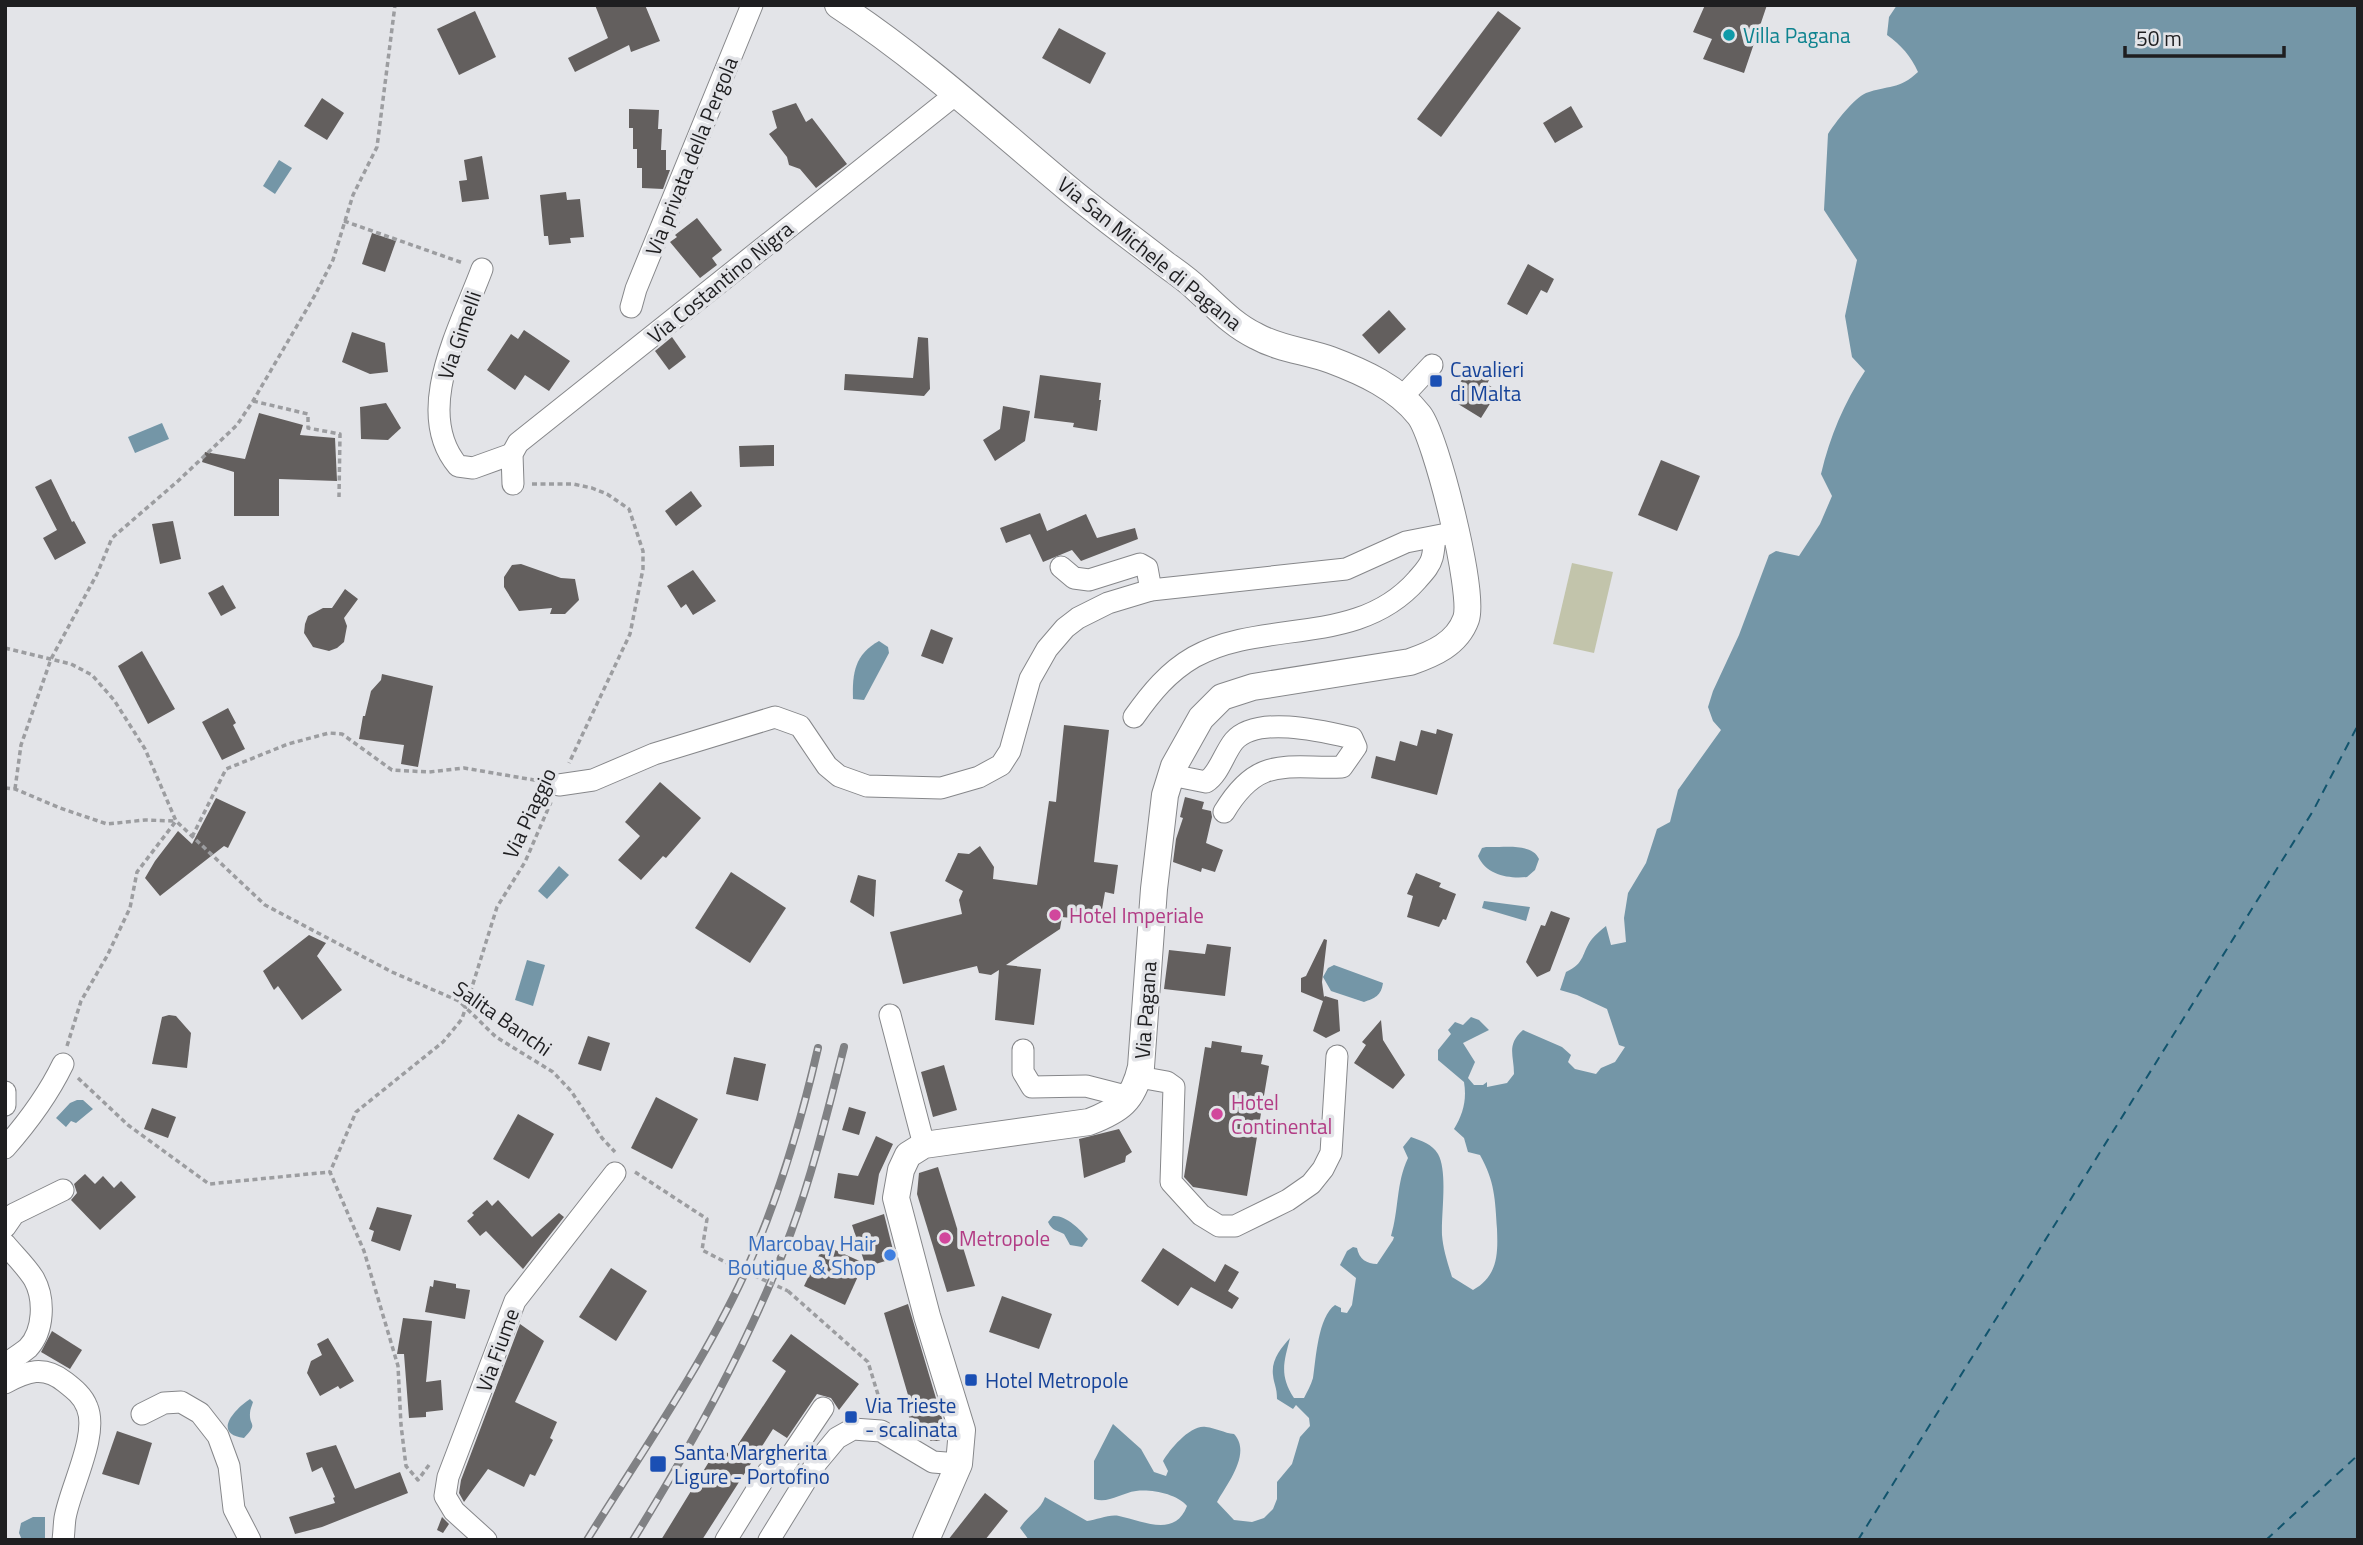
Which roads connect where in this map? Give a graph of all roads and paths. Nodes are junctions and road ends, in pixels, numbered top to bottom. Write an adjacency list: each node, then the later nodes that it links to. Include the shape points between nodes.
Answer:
1 (395, 5): 5 (path, via 377,147)
2 (752, 5): 7 (street, Via privata della Pergola)
3 (838, 5): 4 (main road, Via San Michele di Pagana)
4 (956, 94): 9 (main road, Via San Michele di Pagana, via 1232,321 1256,337 1331,360 1391,387); 11 (street, Via Costantino Nigra, via 518,443)
5 (344, 221): 6 (path); 10 (path, via 333,260 316,295)
6 (482, 269): 11 (street, Via Gimelli, via 443,373 438,410 441,433 447,453 458,466 473,468)
7 (631, 307)
8 (1432, 365): 9 (street)
9 (1401, 398): 14 (main road, Via San Michele di Pagana, via 1421,416 1433,450)
10 (253, 401): 13 (path, via 308,414 308,428 340,434); 19 (path, via 237,425 112,538)
11 (512, 454): 12 (street)
12 (513, 484): 22 (path, Via Piaggio, via 573,484 607,494 629,509 643,551 629,634)
13 (339, 496)
14 (1446, 534): 16 (main road, Via San Michele di Pagana); 17 (street, via 1406,542 1346,569); 20 (street, via 1427,568 1402,596 1327,628 1231,643 1194,657 1162,680)
15 (1061, 566): 17 (street, via 1073,578 1089,580 1140,564 1147,568)
16 (1466, 572): 21 (main road, Via Pagana, via 1466,619 1452,642 1410,662 1253,687 1222,697 1201,718)
17 (1151, 590): 22 (street, via 1108,603 1065,628 1030,678 1010,751 1001,765 979,777 941,788 858,784 827,766 800,726 775,717 654,754 593,780)
18 (5, 648): 19 (path, Salita Banchi)
19 (51, 659): 24 (path, via 22,745); 26 (path, Salita Banchi, via 92,675 114,700 145,749)
20 (1134, 717)
21 (1171, 775): 25 (street, via 1206,782 1237,737 1273,726 1352,738 1356,747 1342,767 1273,767 1254,775); 33 (main road, Via Pagana, via 1159,839)
22 (559, 785): 27 (path, via 464,768 392,770 342,734 329,733 226,769); 28 (path, Via Piaggio, via 525,862 497,907)
23 (5, 788): 24 (path)
24 (15, 789): 26 (path, via 107,824)
25 (1224, 812)
26 (176, 821): 27 (path, Salita Banchi); 32 (path, via 137,872 130,908 81,1001)
27 (192, 837): 28 (path, Salita Banchi, via 265,905)
28 (466, 1007): 38 (path, Salita Banchi, via 496,1037 553,1072); 39 (path, Via Piaggio, via 443,1041 356,1112)
29 (890, 1015): 36 (street)
30 (1023, 1050): 33 (street, via 1023,1072 1032,1087)
31 (1336, 1056): 33 (street, via 1331,1153 1323,1169 1288,1200 1235,1226 1219,1226 1201,1216 1171,1182 1174,1087 1167,1082)
32 (63, 1065): 37 (street); 39 (path, via 128,1125 209,1184)
33 (1134, 1087): 36 (main road, via 1114,1112 1088,1122)
34 (5, 1092): 35 (street)
35 (5, 1105)
36 (924, 1145): 49 (main road, via 908,1155 896,1198 962,1430)
37 (5, 1147)
38 (621, 1166): 47 (path, Salita Banchi, bridge, via 707,1219 702,1250 788,1291 868,1362 882,1401); 52 (street, Via Fiume, via 515,1301 448,1476 445,1496 454,1511)
39 (330, 1172): 48 (path, via 364,1251 398,1366 406,1466 418,1480)
40 (63, 1190): 41 (street, via 14,1214)
41 (5, 1227)
42 (5, 1244): 43 (street, via 33,1278 41,1314 38,1332 27,1348)
43 (5, 1365)
44 (5, 1383): 50 (street, via 32,1370 44,1372 68,1384 88,1407 87,1441)
45 (823, 1409): 53 (street, via 782,1469 768,1472)
46 (142, 1415): 51 (street, via 164,1403 181,1402 200,1413 218,1436 229,1466 234,1509)
47 (881, 1431): 49 (street, via 933,1462); 54 (street, via 853,1429 837,1438)
48 (430, 1463)
49 (959, 1464): 55 (main road)
50 (63, 1540)
51 (250, 1540)
52 (486, 1540)
53 (726, 1540)
54 (769, 1540)
55 (926, 1540)

